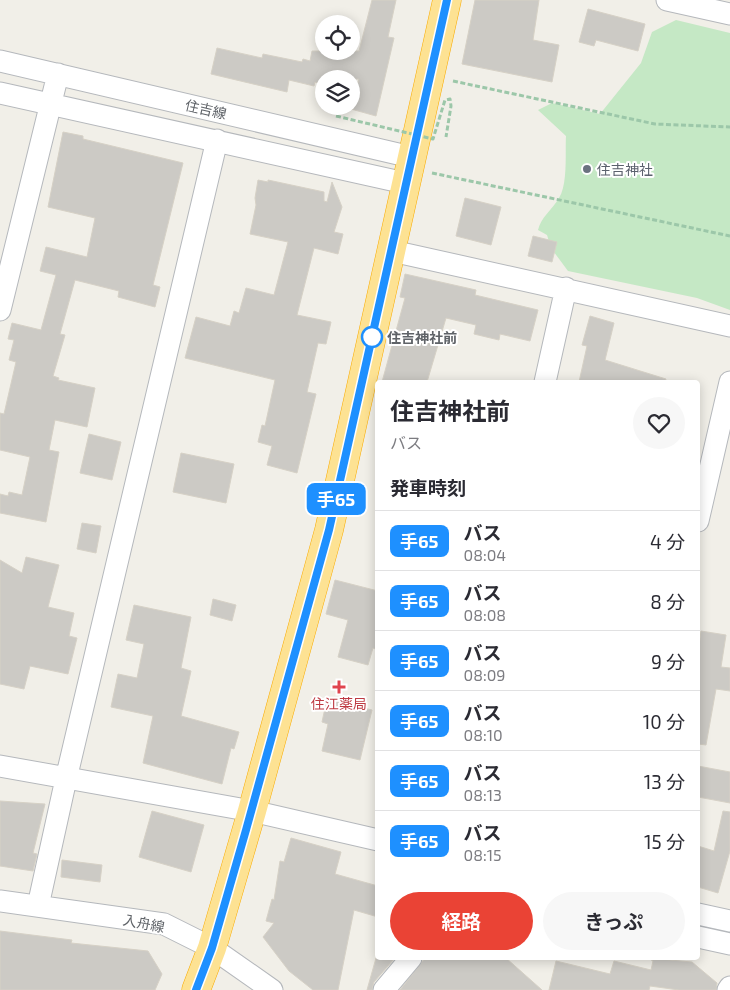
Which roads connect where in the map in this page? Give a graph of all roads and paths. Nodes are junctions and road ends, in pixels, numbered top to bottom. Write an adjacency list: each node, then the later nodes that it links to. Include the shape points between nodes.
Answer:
1 (448, 0): 13 (highway)
2 (670, 0): 3 (street)
3 (730, 14)
4 (0, 62): 5 (street, 住吉線)
5 (58, 74): 8 (street); 13 (street, 住吉線)
6 (452, 81): 10 (path, via 655,124)
7 (0, 93): 8 (street, 住吉線)
8 (50, 104): 12 (street, 住吉線); 17 (street)
9 (336, 116): 11 (path, bridge, via 433,139 445,100 450,99)
10 (730, 127)
11 (446, 137)
12 (217, 140): 13 (street, 住吉線); 23 (street)
13 (416, 171): 14 (path); 15 (highway)
14 (730, 236)
15 (392, 251): 16 (street); 24 (highway, via 329,530)
16 (566, 288): 18 (street); 19 (street)
17 (0, 310)
18 (730, 326)
19 (544, 380)
20 (730, 382): 21 (street)
21 (700, 512)
22 (0, 766): 23 (street)
23 (66, 779): 24 (street); 27 (street)
24 (252, 811): 25 (street); 32 (highway)
25 (375, 839)
26 (0, 901): 27 (street, 入舟線)
27 (38, 906): 32 (street, 入舟線, via 164,924)
28 (700, 914): 29 (street)
29 (730, 921)
30 (700, 936): 31 (street)
31 (730, 944)
32 (212, 948): 34 (highway); 35 (street, 入舟線)
33 (409, 960): 36 (street)
34 (196, 990)
35 (272, 990)
36 (384, 990)

